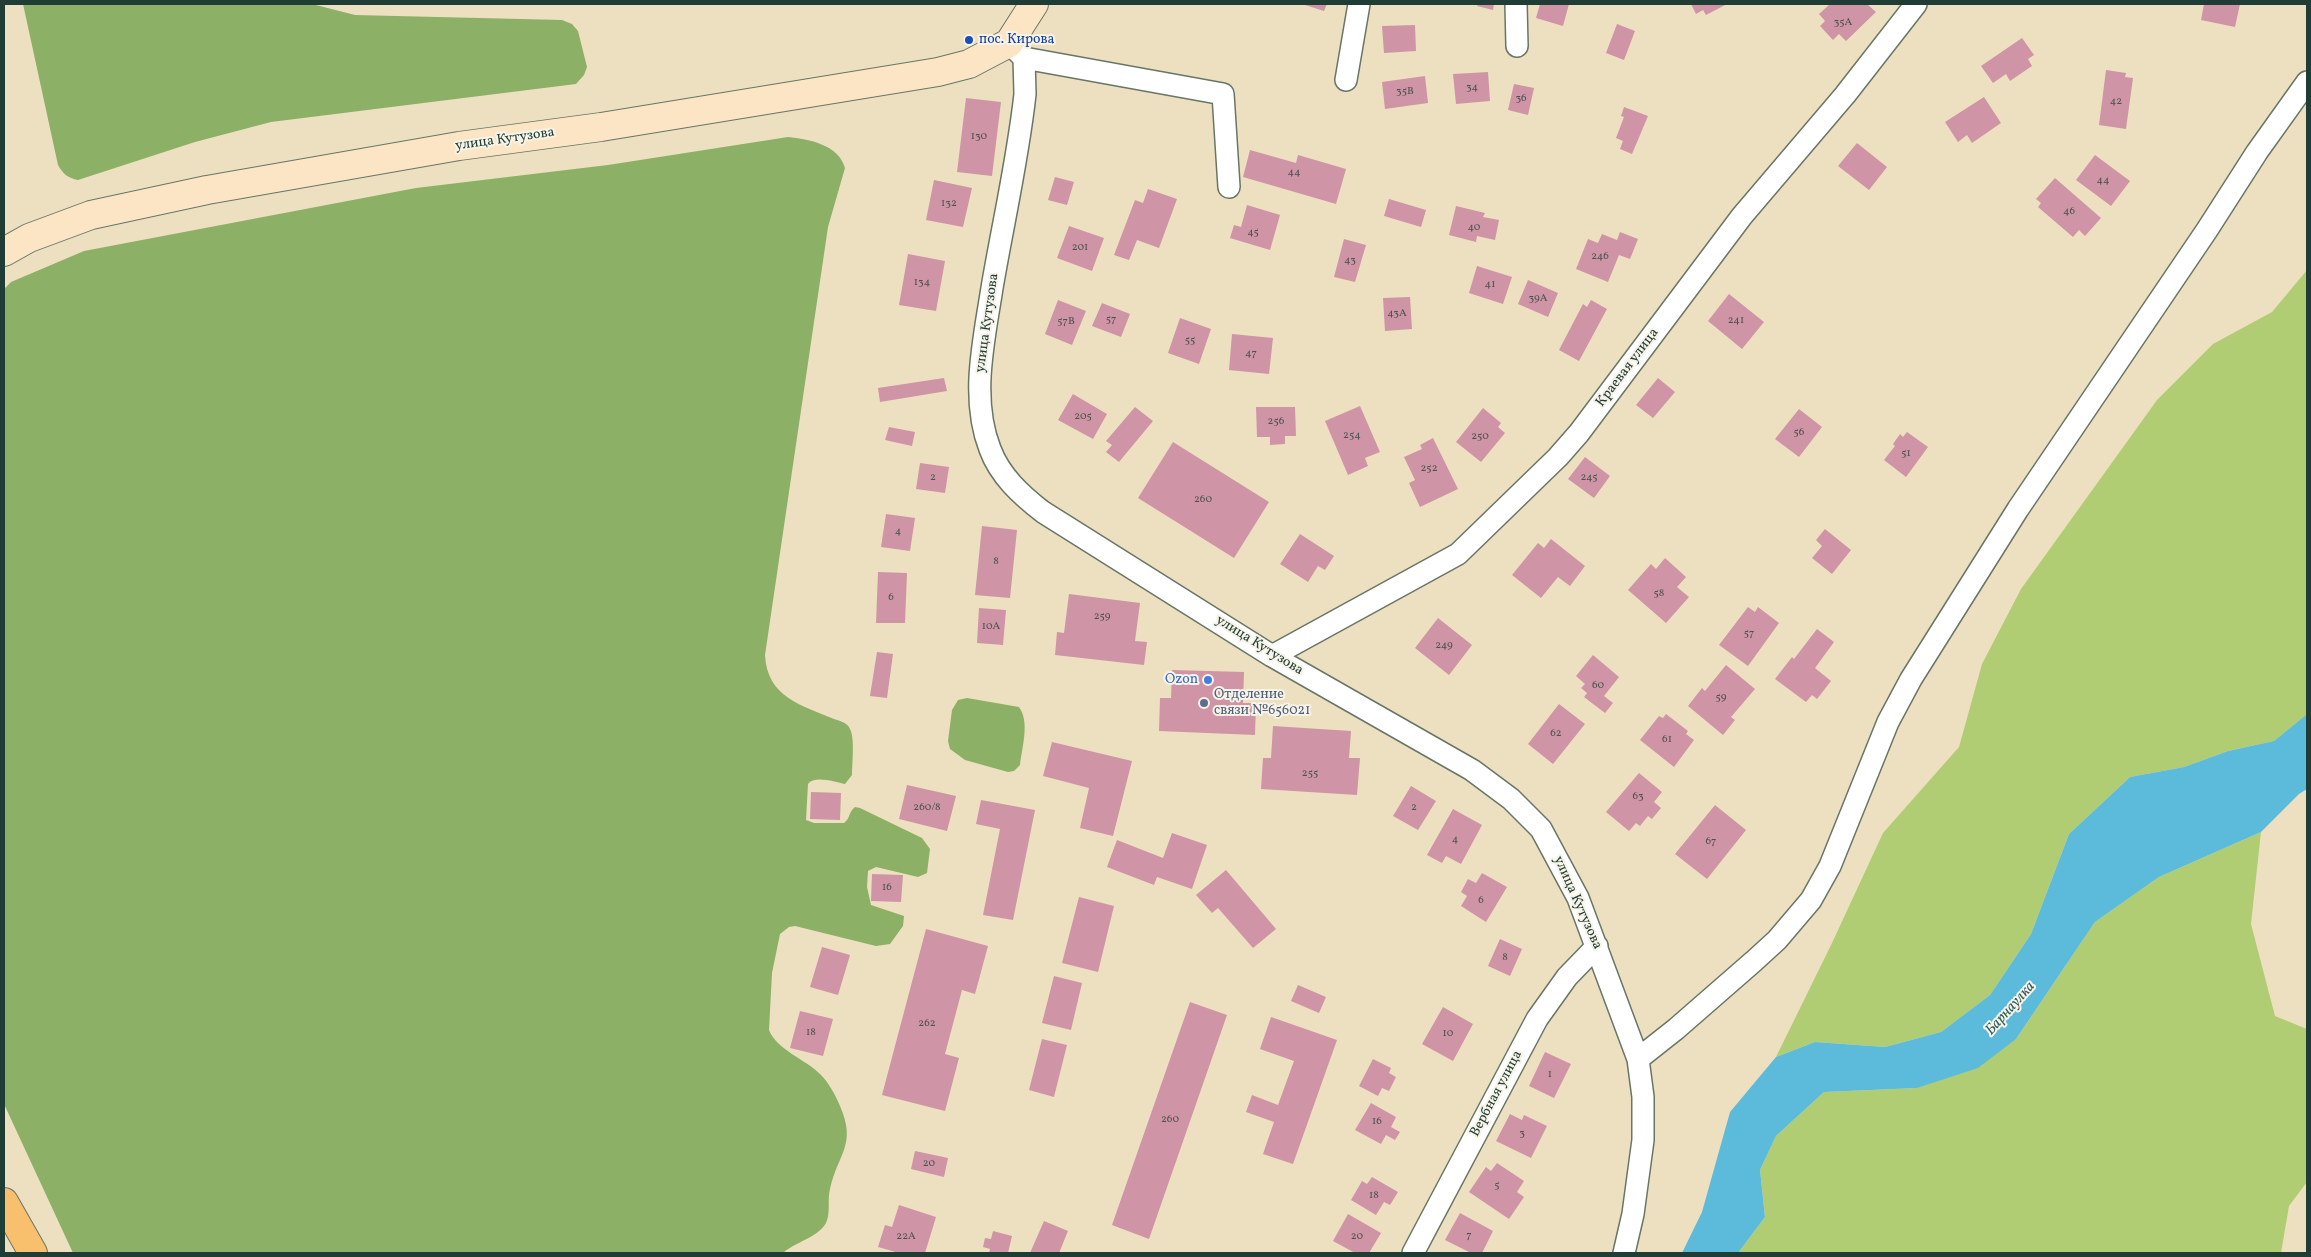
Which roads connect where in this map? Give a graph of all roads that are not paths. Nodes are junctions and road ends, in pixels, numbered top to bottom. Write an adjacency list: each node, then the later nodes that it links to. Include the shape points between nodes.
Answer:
1 (1034, 4): 6 (main road, улица Кутузова)
2 (1359, 4): 7 (street)
3 (1516, 4): 5 (street)
4 (1916, 4): 11 (street, Краевая улица, via 1845,95 1742,216 1558,457 1458,554)
5 (1517, 46)
6 (1016, 51): 9 (street, via 1223,94); 10 (main road, улица Кутузова, via 938,72 601,127 459,146 207,190 91,215 29,238); 11 (street, улица Кутузова, via 1025,94 1022,123 980,374 983,422 990,448 1014,488 1043,512)
7 (1346, 80)
8 (2307, 82): 13 (street, via 2256,152 2207,230 2018,508 1911,680 1888,722 1830,866 1811,900 1777,940)
9 (1230, 186)
10 (4, 252)
11 (1272, 656): 12 (street, улица Кутузова, via 1472,770 1512,798 1541,829 1578,898)
12 (1597, 946): 13 (street, улица Кутузова); 16 (street, Вербная улица, via 1567,977 1537,1019)
13 (1638, 1058): 17 (street, улица Кутузова, via 1643,1097 1643,1140)
14 (4, 1202): 15 (highway)
15 (33, 1253)
16 (1412, 1253)
17 (1624, 1253)

